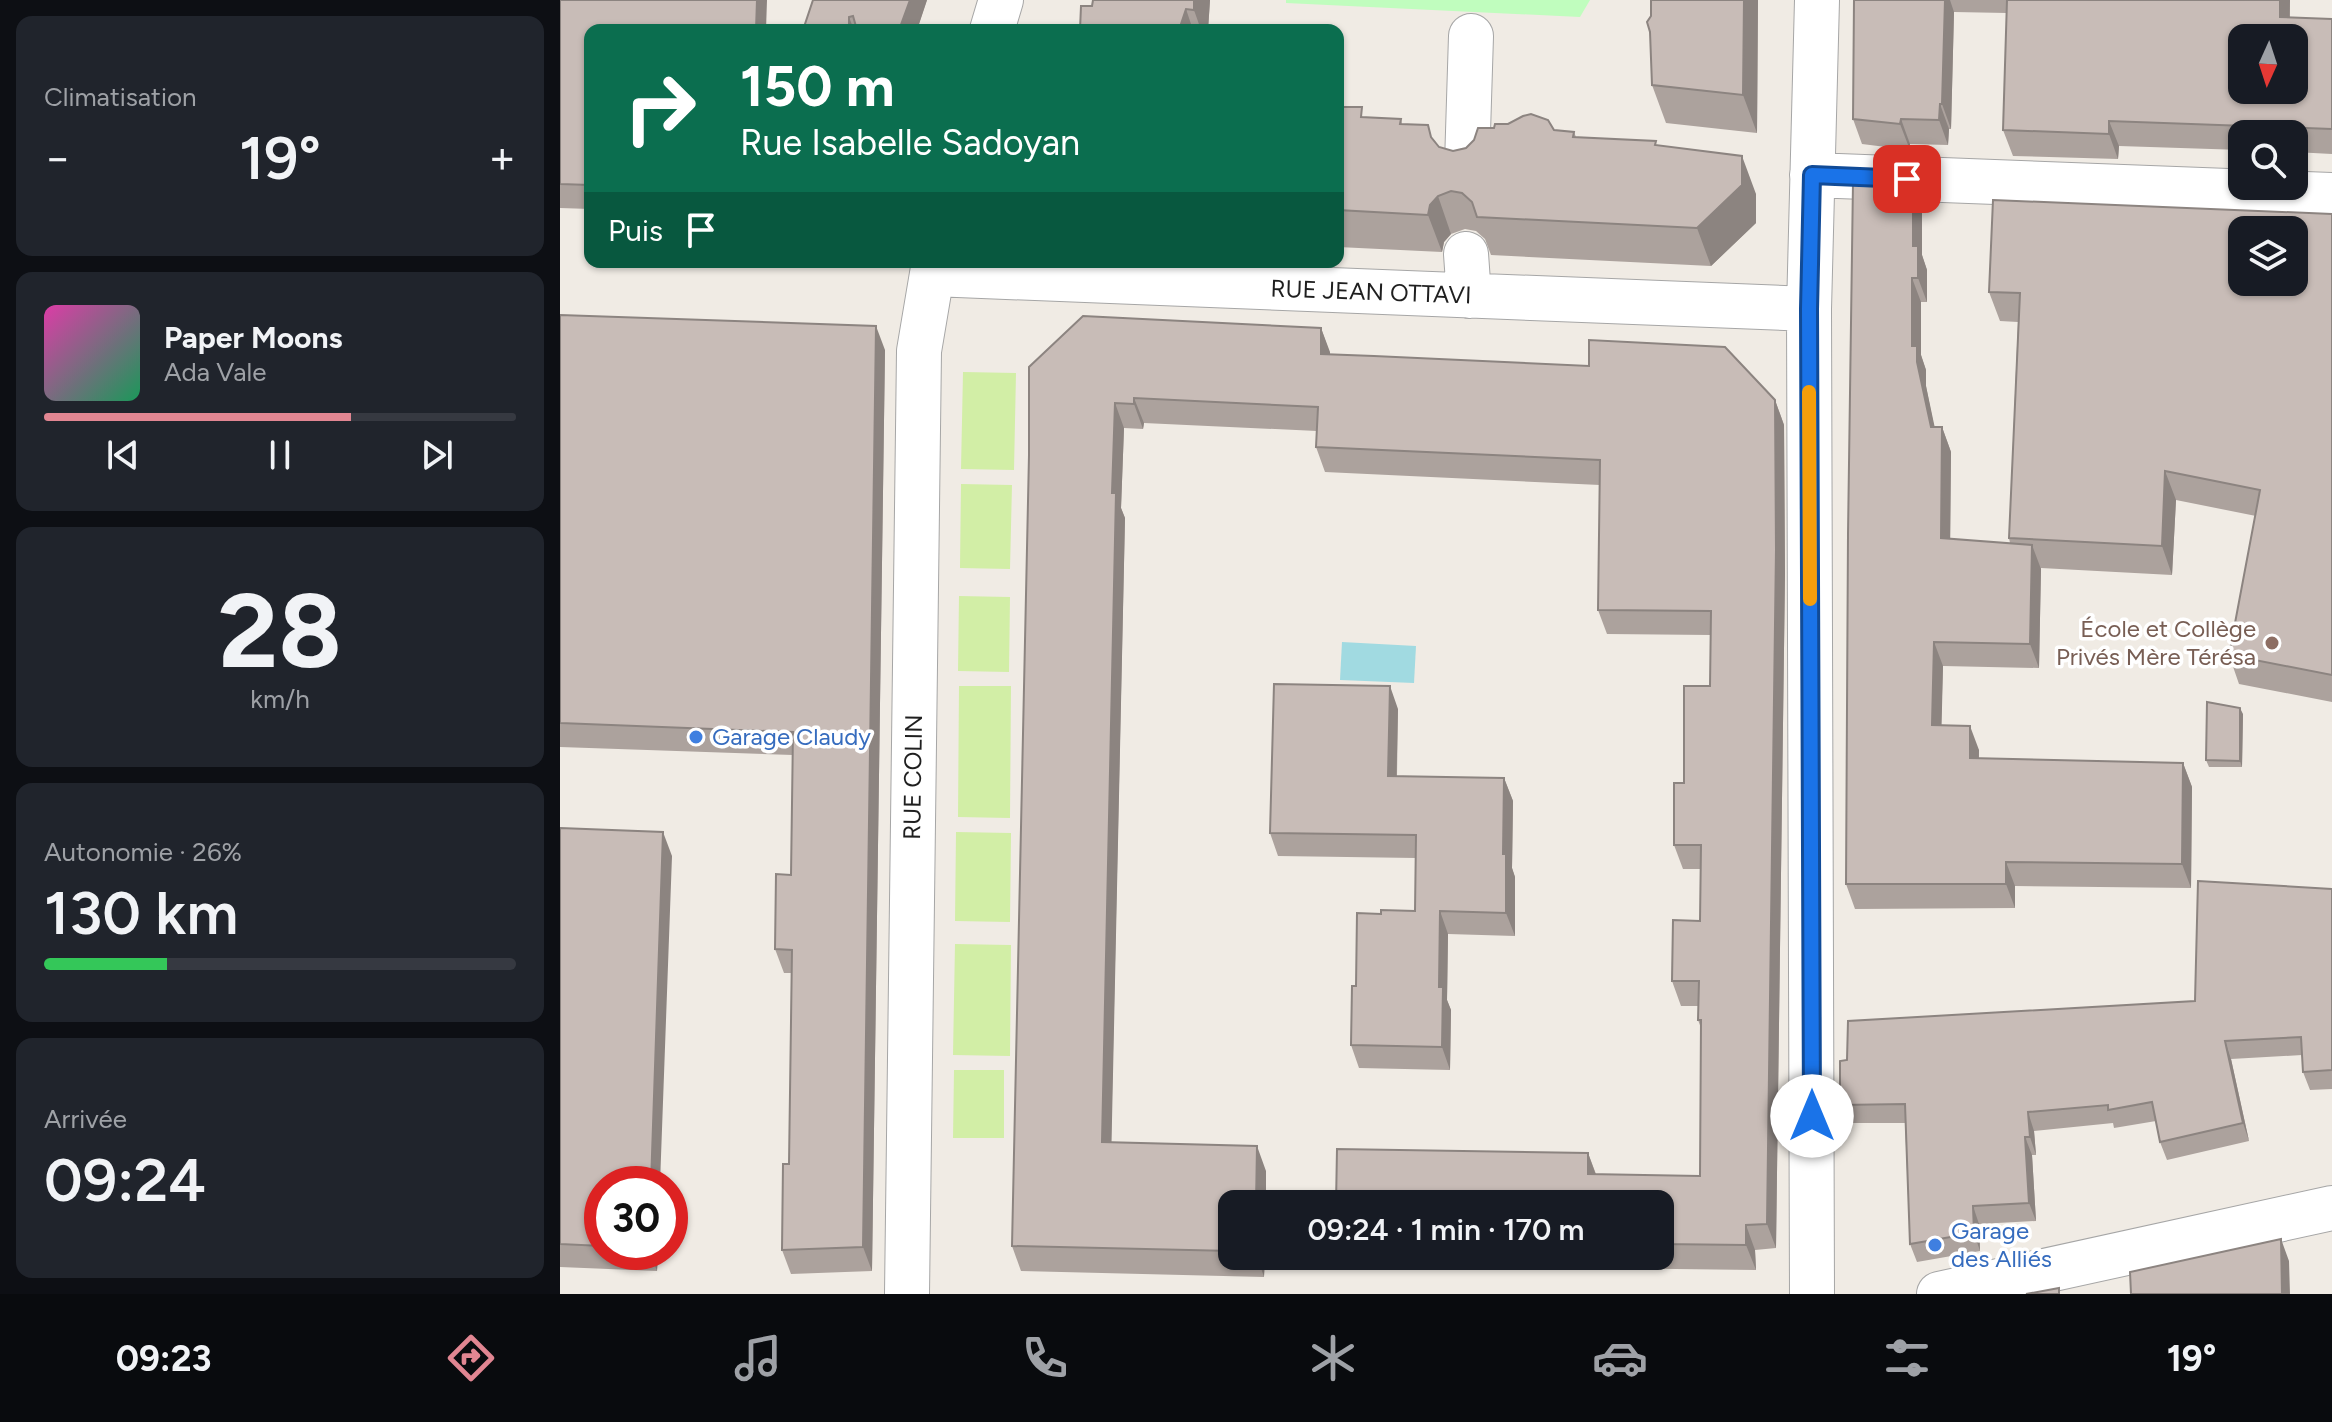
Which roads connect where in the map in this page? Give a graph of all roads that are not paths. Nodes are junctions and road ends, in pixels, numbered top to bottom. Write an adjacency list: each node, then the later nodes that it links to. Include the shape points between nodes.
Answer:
1 (1001, 0): 3 (street)
2 (1817, 0): 6 (street)
3 (994, 24)
4 (1471, 36): 5 (street)
5 (1467, 164)
6 (1812, 175): 7 (street); 9 (street)
7 (2332, 195)
8 (934, 268): 9 (street, RUE JEAN OTTAVI, via 1468,275); 11 (street, RUE COLIN, via 919,351)
9 (1809, 309): 12 (street)
10 (2332, 1208): 13 (street)
11 (907, 1294)
12 (1812, 1294)
13 (1939, 1294)

